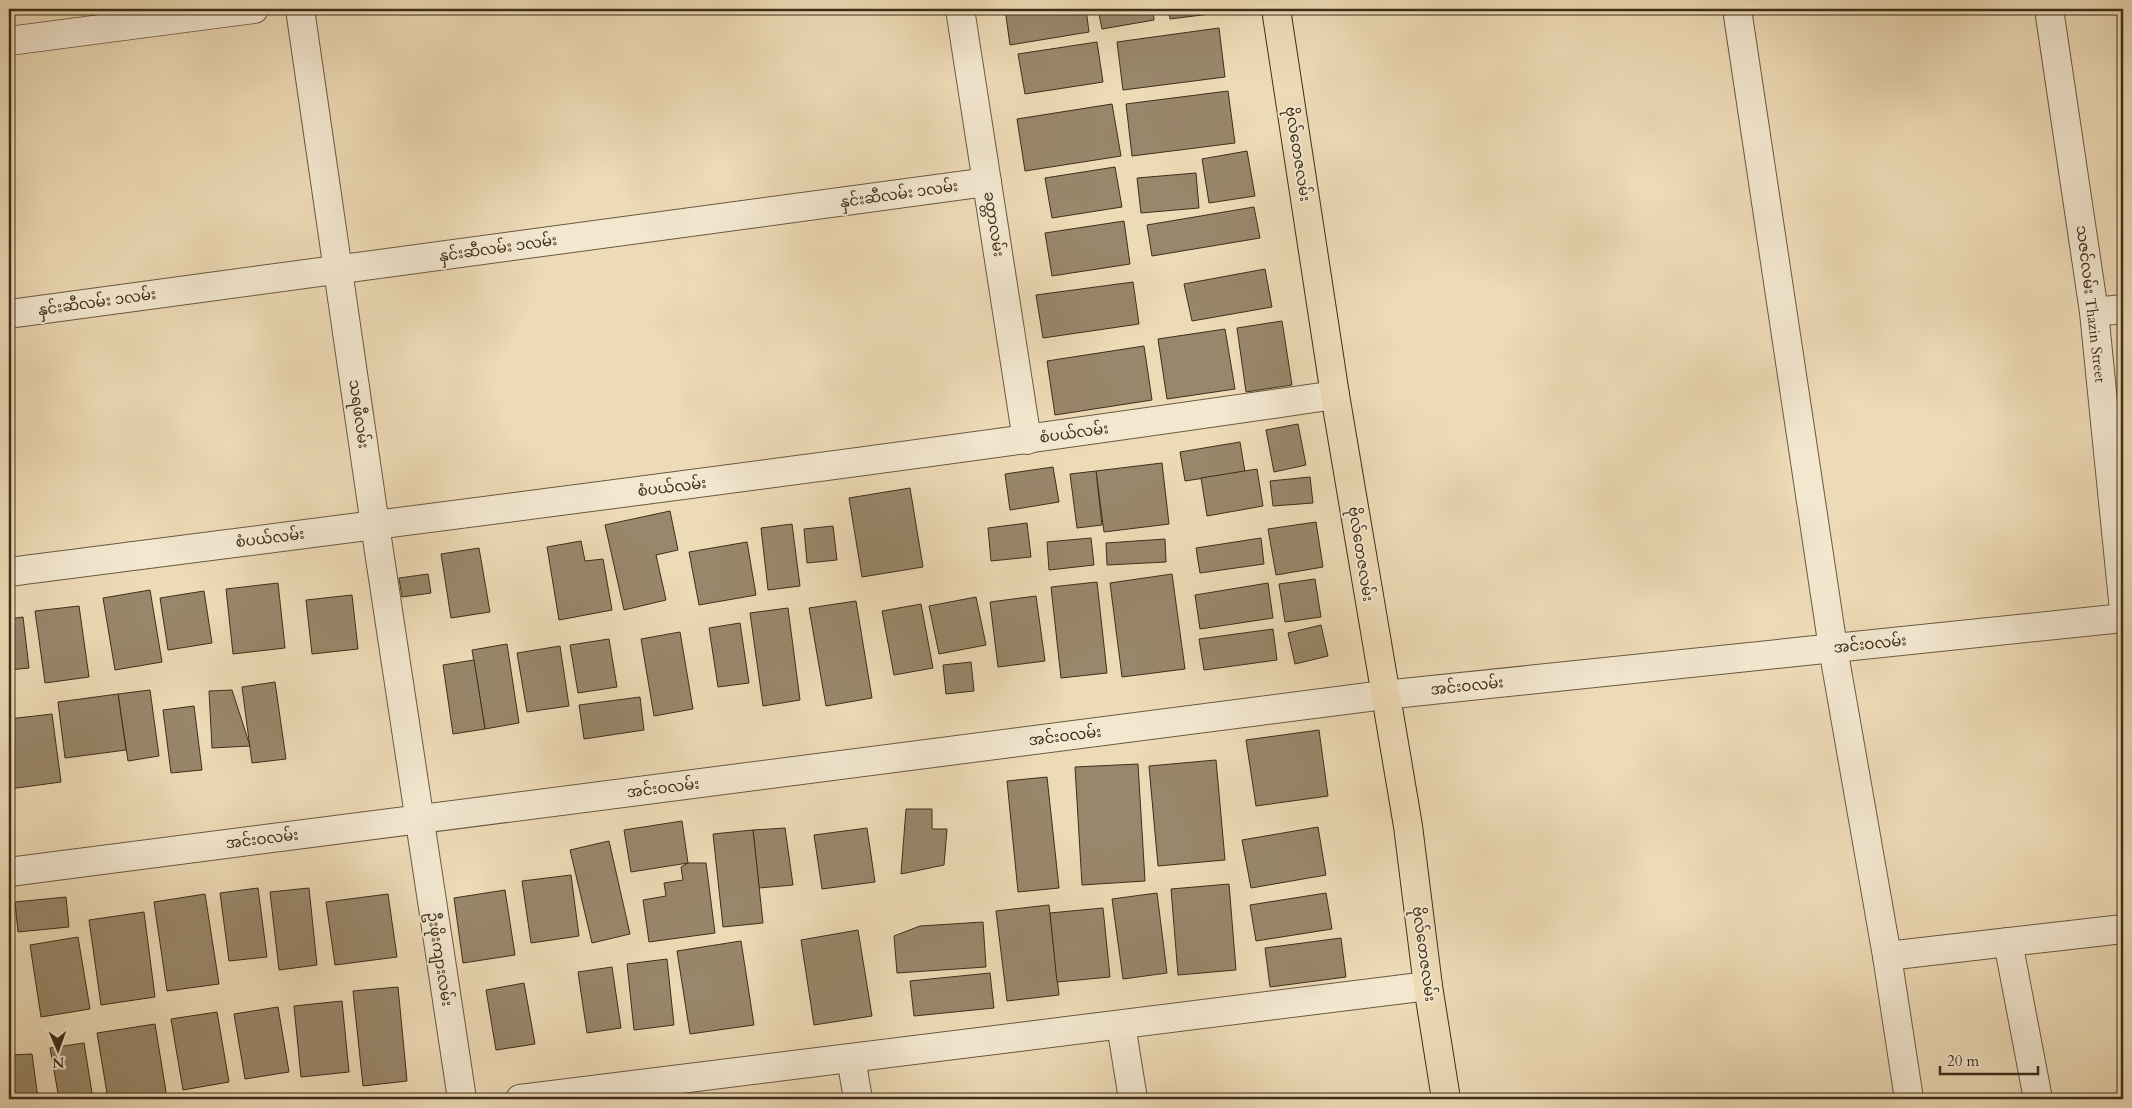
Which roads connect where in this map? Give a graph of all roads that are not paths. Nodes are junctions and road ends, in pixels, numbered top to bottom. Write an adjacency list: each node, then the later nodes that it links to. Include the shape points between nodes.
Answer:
1 (254, 9): 7 (street)
2 (300, 9): 9 (street, သရဖီလမ်း)
3 (960, 9): 8 (street, ခတ္တာလမ်း)
4 (1276, 9): 13 (main road, ဗိုလ်တေဇလမ်း)
5 (1737, 9): 19 (street)
6 (2049, 9): 11 (street, သဇင်လမ်း Thazin Street)
7 (9, 41)
8 (987, 182): 9 (street, နှင်းဆီလမ်း ၁လမ်း); 14 (street, ခတ္တာလမ်း)
9 (338, 270): 12 (street, နှင်းဆီလမ်း ၁လမ်း); 15 (street, သရဖီလမ်း)
10 (2123, 309): 11 (street)
11 (2094, 312): 17 (street, သဇင်လမ်း Thazin Street)
12 (9, 314)
13 (1335, 394): 14 (street, စံပယ်လမ်း); 20 (main road, ဗိုလ်တေဇလမ်း)
14 (1027, 440): 15 (street, စံပယ်လမ်း)
15 (375, 525): 16 (street, စံပယ်လမ်း); 21 (street, သရဖီလမ်း)
16 (9, 572)
17 (2123, 601)
18 (2123, 618): 19 (street, အင်းဝလမ်း)
19 (1833, 648): 20 (street, အင်းဝလမ်း); 25 (street)
20 (1384, 695): 21 (street, အင်းဝလမ်း); 26 (main road, ဗိုလ်တေဇလမ်း, via 1408,826)
21 (419, 819): 22 (street, အင်းဝလမ်း); 29 (street, ဦးဖိုးကျားလမ်း)
22 (9, 872)
23 (2123, 929): 24 (street)
24 (2008, 942): 25 (street); 35 (street)
25 (1887, 956): 34 (street)
26 (1428, 986): 27 (street); 33 (main road, ဗိုလ်တေဇလမ်း)
27 (1121, 1025): 28 (street); 32 (street)
28 (851, 1058): 30 (street); 31 (street)
29 (462, 1099)
30 (520, 1099)
31 (858, 1099)
32 (1133, 1099)
33 (1446, 1099)
34 (1909, 1099)
35 (2038, 1099)

